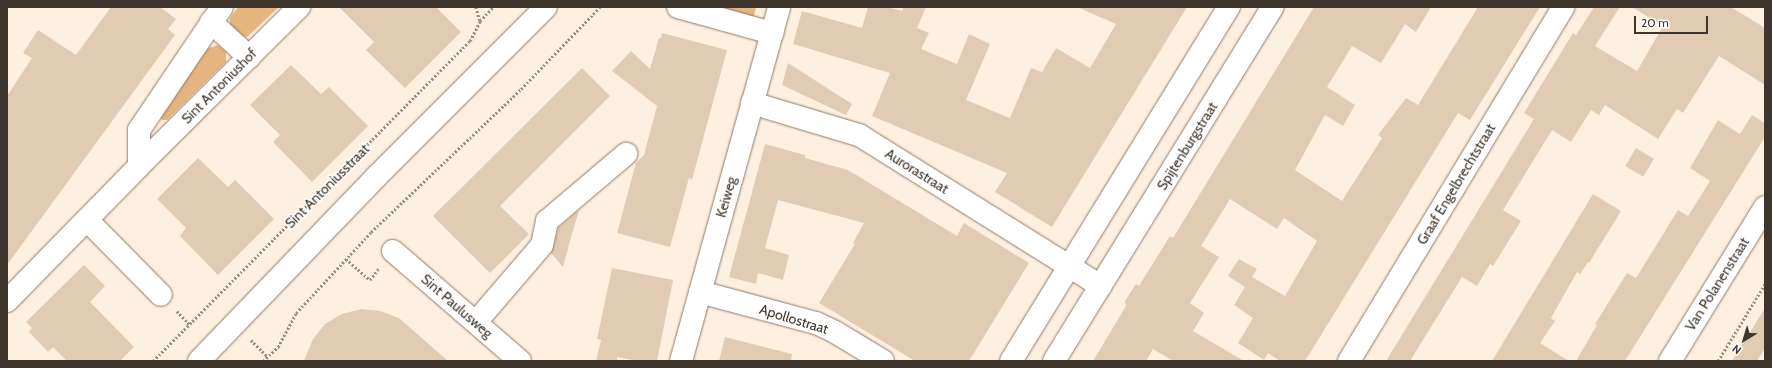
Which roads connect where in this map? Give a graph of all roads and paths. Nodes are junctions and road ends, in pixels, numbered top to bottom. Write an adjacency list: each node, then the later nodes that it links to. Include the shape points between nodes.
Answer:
1 (299, 7): 14 (street, Sint Antoniushof)
2 (476, 7): 12 (path)
3 (493, 7): 12 (path, Sint Antoniusstraat)
4 (600, 7): 21 (path, via 521,89)
5 (678, 7): 13 (street)
6 (779, 7): 13 (street, Keiweg)
7 (1229, 7): 22 (street)
8 (1273, 7): 24 (street, Spijtenburgstraat)
9 (1563, 7): 37 (street, Graaf Engelbrechtstraat)
10 (537, 10): 30 (street, Sint Antoniusstraat)
11 (216, 14): 14 (street); 17 (street, via 139,130)
12 (480, 21): 29 (path, Sint Antoniusstraat, via 470,41)
13 (772, 33): 15 (street, Keiweg)
14 (249, 57): 17 (street, Sint Antoniushof)
15 (752, 103): 22 (street, Aurorastraat, via 859,135); 25 (street, Keiweg)
16 (626, 154): 28 (street, via 548,221 542,245)
17 (138, 166): 19 (street, Sint Antoniushof)
18 (1765, 207): 38 (street, Van Polanenstraat)
19 (87, 220): 26 (street); 27 (street, Sint Antoniushof)
20 (393, 251): 21 (path, via 370,280); 28 (street, Sint Paulusweg)
21 (346, 259): 31 (path, via 296,313 278,347)
22 (1070, 265): 24 (street); 35 (street)
23 (1765, 284): 39 (path)
24 (1101, 286): 36 (street, Spijtenburgstraat)
25 (700, 292): 33 (street, Keiweg); 34 (street, Apollostraat, via 816,323)
26 (161, 295)
27 (7, 301)
28 (476, 322): 32 (street, Sint Paulusweg)
29 (153, 361)
30 (200, 361)
31 (263, 361)
32 (520, 361)
33 (681, 361)
34 (883, 361)
35 (1011, 361)
36 (1054, 361)
37 (1349, 361)
38 (1670, 361)
39 (1718, 361)

